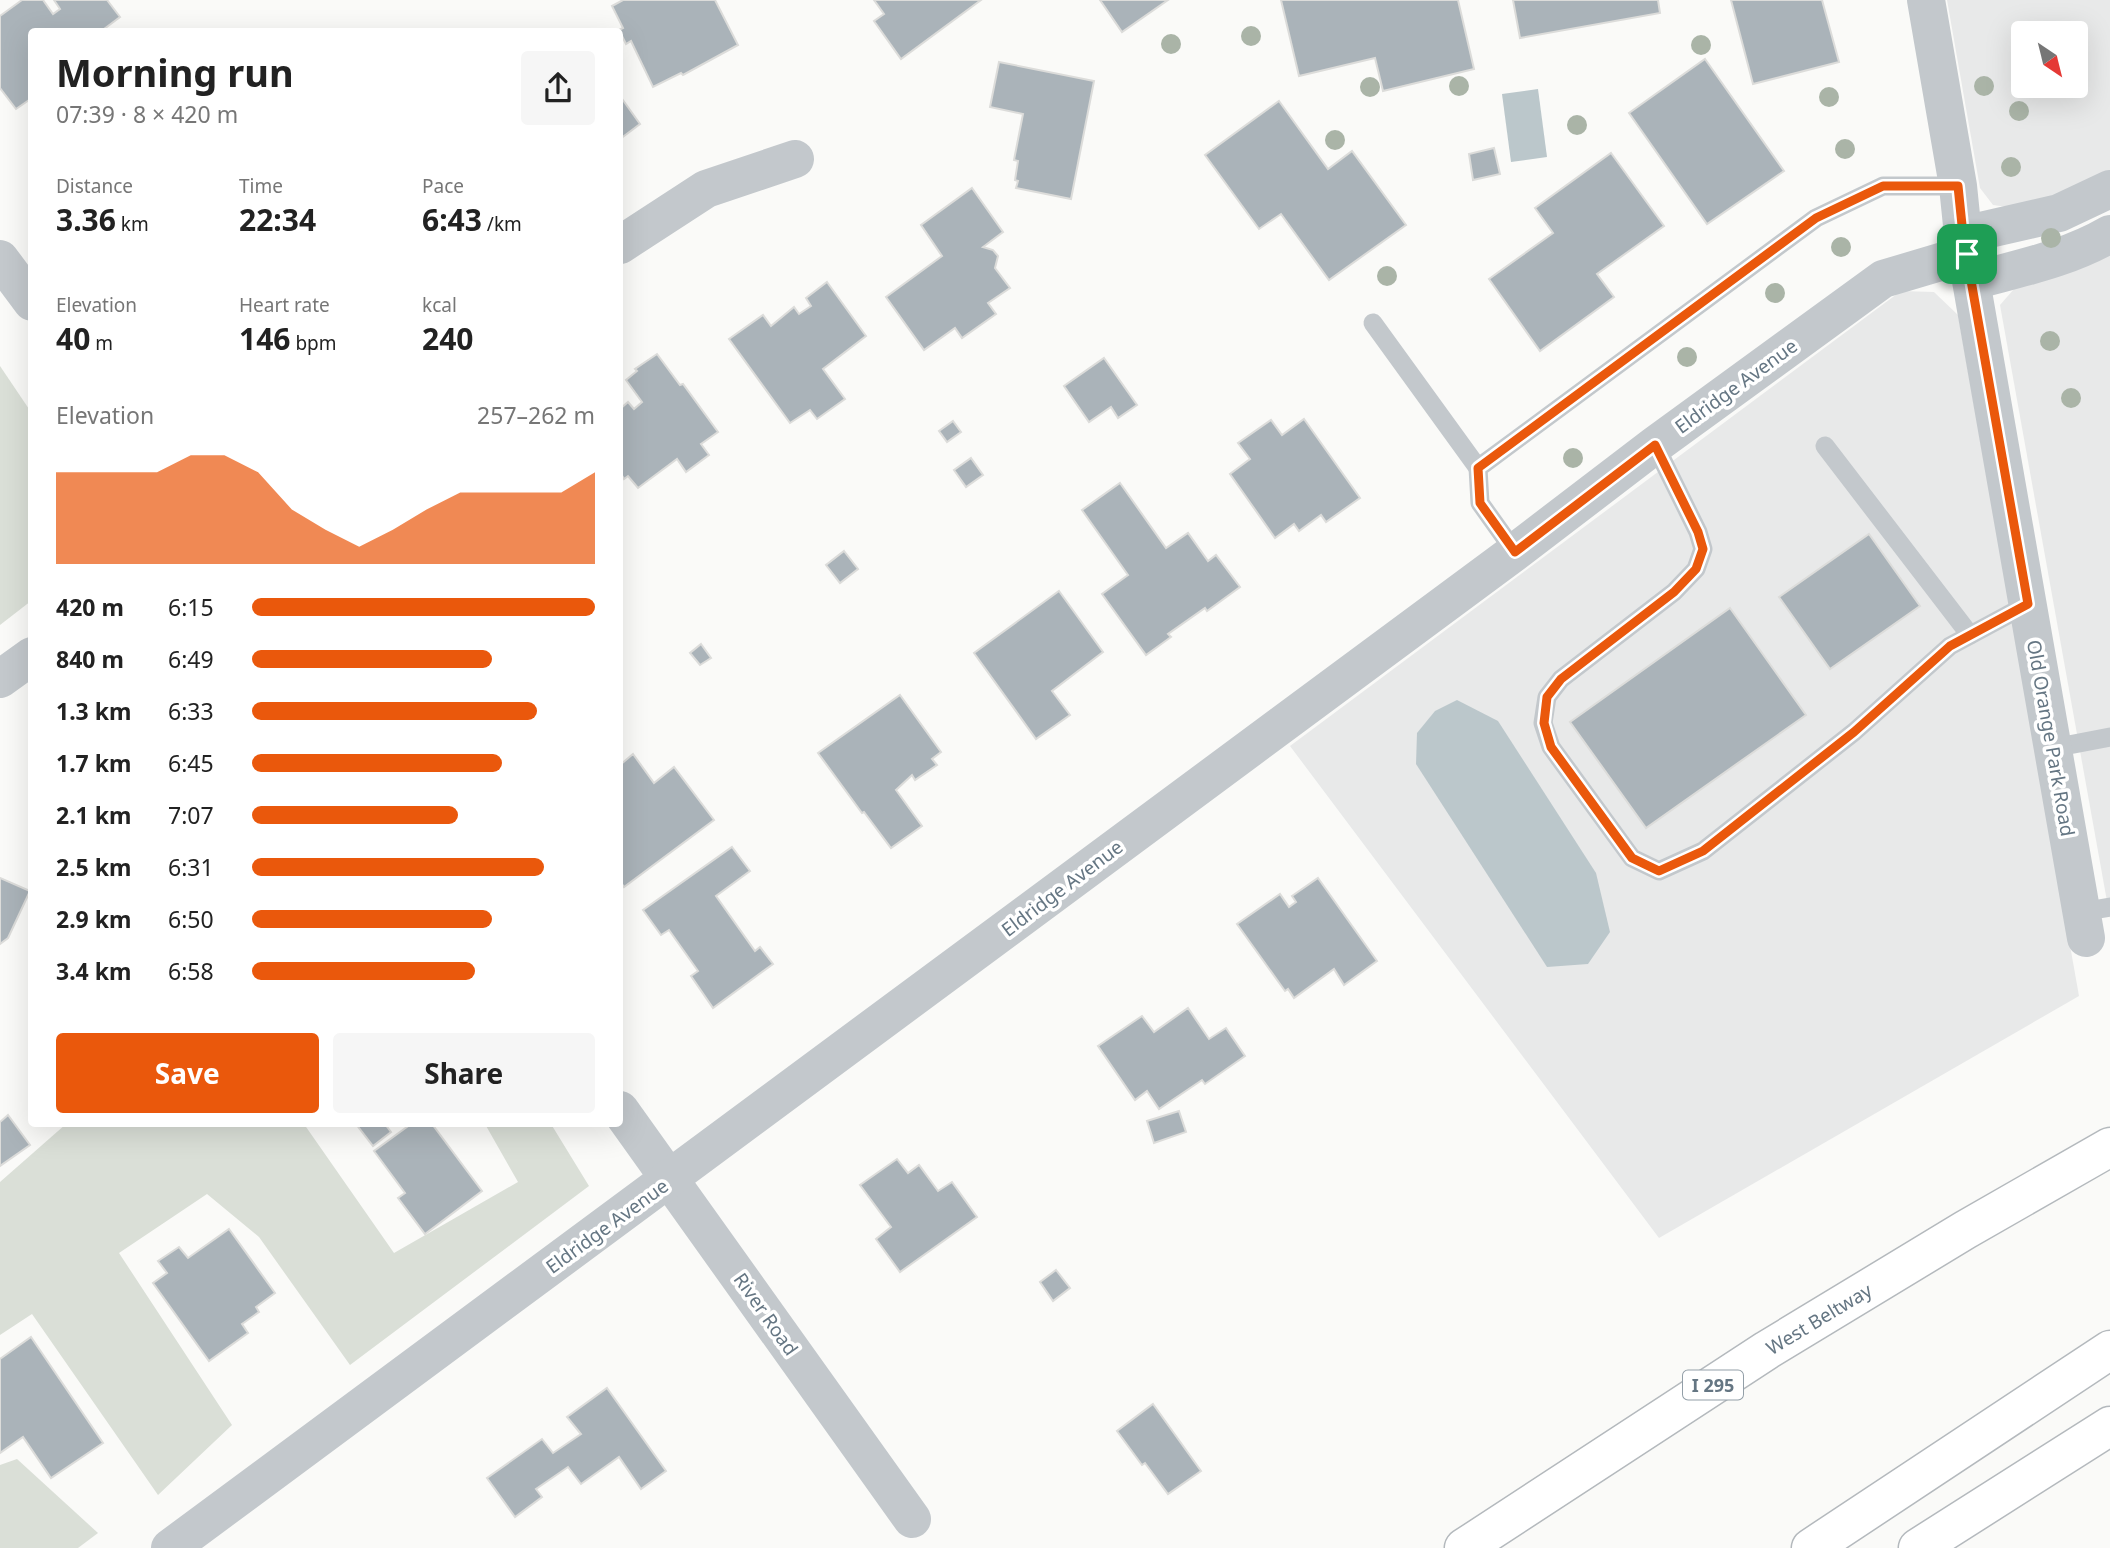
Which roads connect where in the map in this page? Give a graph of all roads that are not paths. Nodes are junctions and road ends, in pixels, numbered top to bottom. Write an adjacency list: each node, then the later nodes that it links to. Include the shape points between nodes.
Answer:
1 (1926, 0): 3 (street, Old Orange Park Road)
2 (795, 159): 6 (street, via 706,189)
3 (1958, 186): 7 (street, Old Orange Park Road); 13 (lane, via 1883,186 1816,218)
4 (2110, 190): 7 (street)
5 (2110, 234): 7 (street, via 2084,249)
6 (623, 243)
7 (1968, 256): 11 (street, Eldridge Avenue, via 1883,279); 15 (street, Old Orange Park Road)
8 (0, 259): 9 (street)
9 (28, 297)
10 (1373, 323): 13 (lane)
11 (1655, 445): 14 (street, Eldridge Avenue); 16 (lane, via 1698,532 1703,549 1696,569 1674,592 1561,679 1547,697 1544,723 1551,747 1632,858 1659,871 1703,851 1854,732 1950,646)
12 (1825, 446): 16 (lane)
13 (1478, 468): 14 (lane, via 1480,503)
14 (1515, 552): 25 (street, Eldridge Avenue)
15 (2028, 604): 16 (lane); 20 (street, Old Orange Park Road)
16 (1970, 635)
17 (28, 659): 18 (street)
18 (0, 679)
19 (2110, 737): 20 (lane)
20 (2053, 748): 21 (street, Old Orange Park Road)
21 (2092, 919)
22 (623, 1114): 25 (street, River Road)
23 (2110, 1121): 26 (highway)
24 (2110, 1147): 26 (highway, West Beltway / I 295)
25 (670, 1179): 29 (street, River Road); 30 (street, Eldridge Avenue)
26 (1965, 1230): 31 (highway, West Beltway / I 295, via 1767,1350)
27 (2110, 1350): 32 (highway)
28 (2110, 1426): 33 (highway)
29 (912, 1519)
30 (170, 1548)
31 (1464, 1548)
32 (1811, 1548)
33 (1918, 1548)

